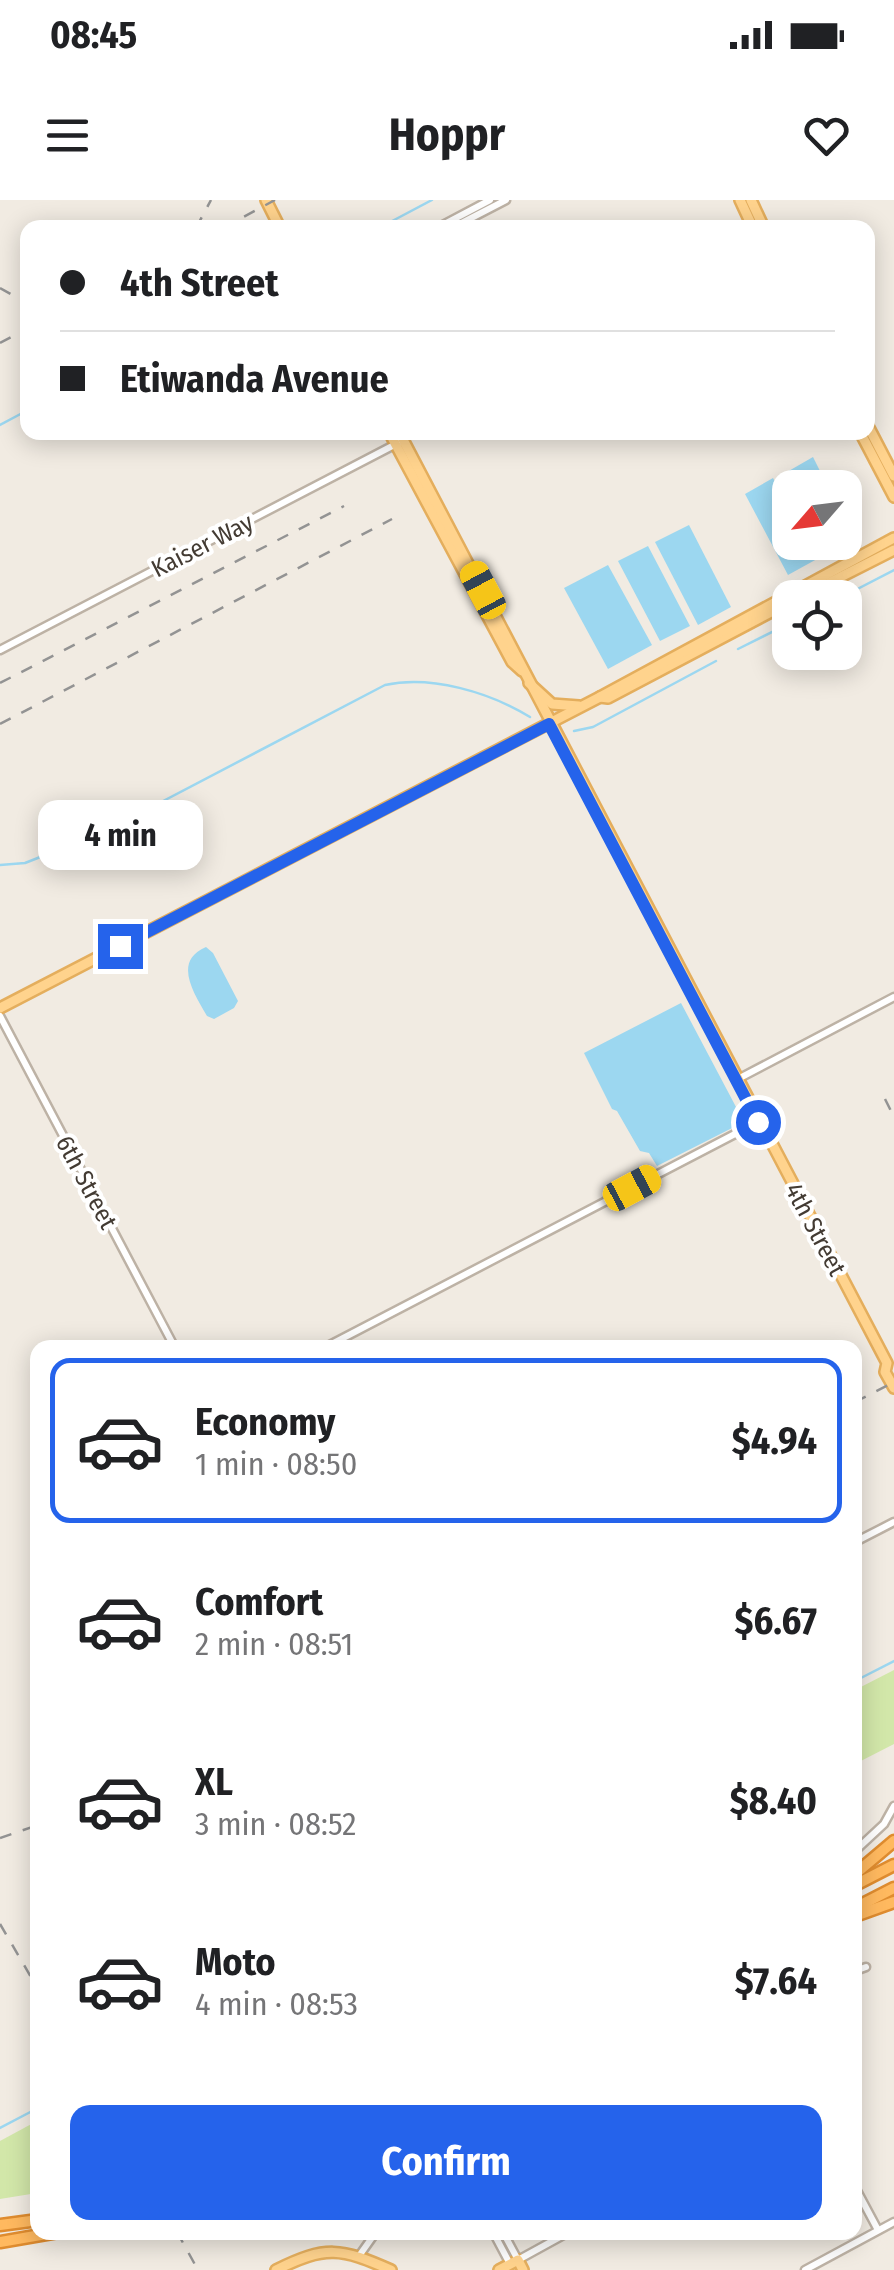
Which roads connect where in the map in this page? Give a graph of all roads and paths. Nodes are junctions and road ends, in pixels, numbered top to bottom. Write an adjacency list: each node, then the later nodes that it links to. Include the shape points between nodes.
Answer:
1 (490, 200): 3 (street)
2 (506, 200): 4 (street)
3 (452, 220)
4 (467, 220)
5 (875, 439): 9 (main road)
6 (397, 440): 14 (street, Kaiser Way)
7 (400, 440): 15 (main road, 4th Street)
8 (864, 440): 10 (main road)
9 (894, 476)
10 (894, 497)
11 (893, 540): 12 (main road); 16 (main road)
12 (828, 580)
13 (772, 611): 16 (main road)
14 (0, 650)
15 (524, 676): 17 (main road, via 552,704); 18 (main road, 4th Street)
16 (600, 697): 17 (main road)
17 (582, 706): 18 (main road)
18 (549, 724): 20 (main road); 22 (main road, 4th Street)
19 (894, 997): 22 (street)
20 (0, 1008)
21 (0, 1016): 24 (street, 6th Street)
22 (736, 1080): 23 (main road, 4th Street)
23 (758, 1122): 25 (street); 26 (main road, 4th Street)
24 (170, 1340)
25 (339, 1340)
26 (890, 1365): 27 (main road, 4th Street, via 886,1372)
27 (894, 1388)
28 (894, 1522): 29 (street)
29 (862, 1538)
30 (894, 1806): 32 (street)
31 (894, 1841): 34 (highway)
32 (862, 1844)
33 (894, 1865): 35 (highway)
34 (862, 1868)
35 (862, 1882)
36 (894, 1888): 38 (highway)
37 (894, 1902): 39 (highway)
38 (862, 1904)
39 (862, 1913)
40 (866, 1967): 41 (street)
41 (862, 1968)
42 (862, 2199): 46 (street)
43 (30, 2221): 45 (highway)
44 (894, 2222): 46 (street)
45 (0, 2225)
46 (878, 2230): 48 (street)
47 (30, 2237): 54 (highway)
48 (862, 2239)
49 (370, 2240): 55 (street)
50 (498, 2240): 56 (street)
51 (506, 2240): 56 (street)
52 (557, 2240): 56 (street)
53 (860, 2240): 60 (street)
54 (0, 2242)
55 (359, 2256): 57 (main road, via 321,2250); 58 (main road)
56 (516, 2266): 59 (main road)
57 (276, 2270)
58 (392, 2270)
59 (499, 2270)
60 (806, 2270)

